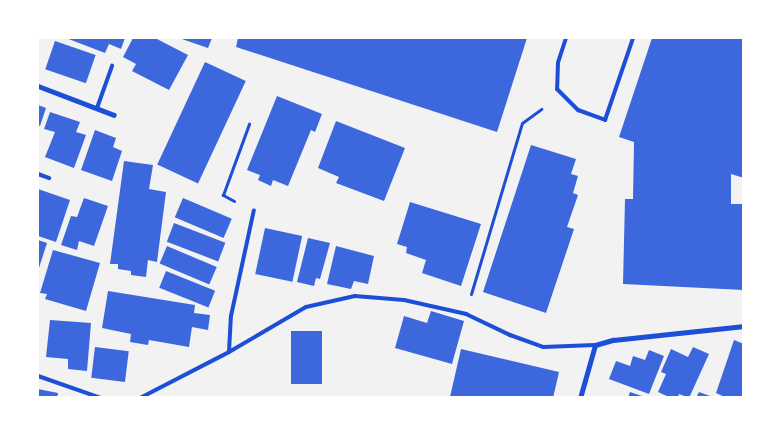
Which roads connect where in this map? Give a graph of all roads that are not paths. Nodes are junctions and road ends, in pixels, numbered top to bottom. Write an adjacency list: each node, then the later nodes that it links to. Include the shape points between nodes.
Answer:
1 (566, 38): 2 (lane, via 558,63 557,90 578,110 605,120)
2 (633, 38)
3 (112, 66): 5 (lane)
4 (38, 86): 5 (street)
5 (98, 108): 6 (street)
6 (114, 115)
7 (38, 174): 8 (lane)
8 (49, 178)
9 (254, 210): 12 (lane, via 231,316)
10 (744, 326): 11 (street, via 613,340)
11 (595, 346): 12 (lane, via 543,347 466,314 404,300 355,296 306,307); 16 (street)
12 (229, 352): 15 (lane)
13 (38, 376): 14 (lane)
14 (100, 398)
15 (140, 398)
16 (580, 398)

